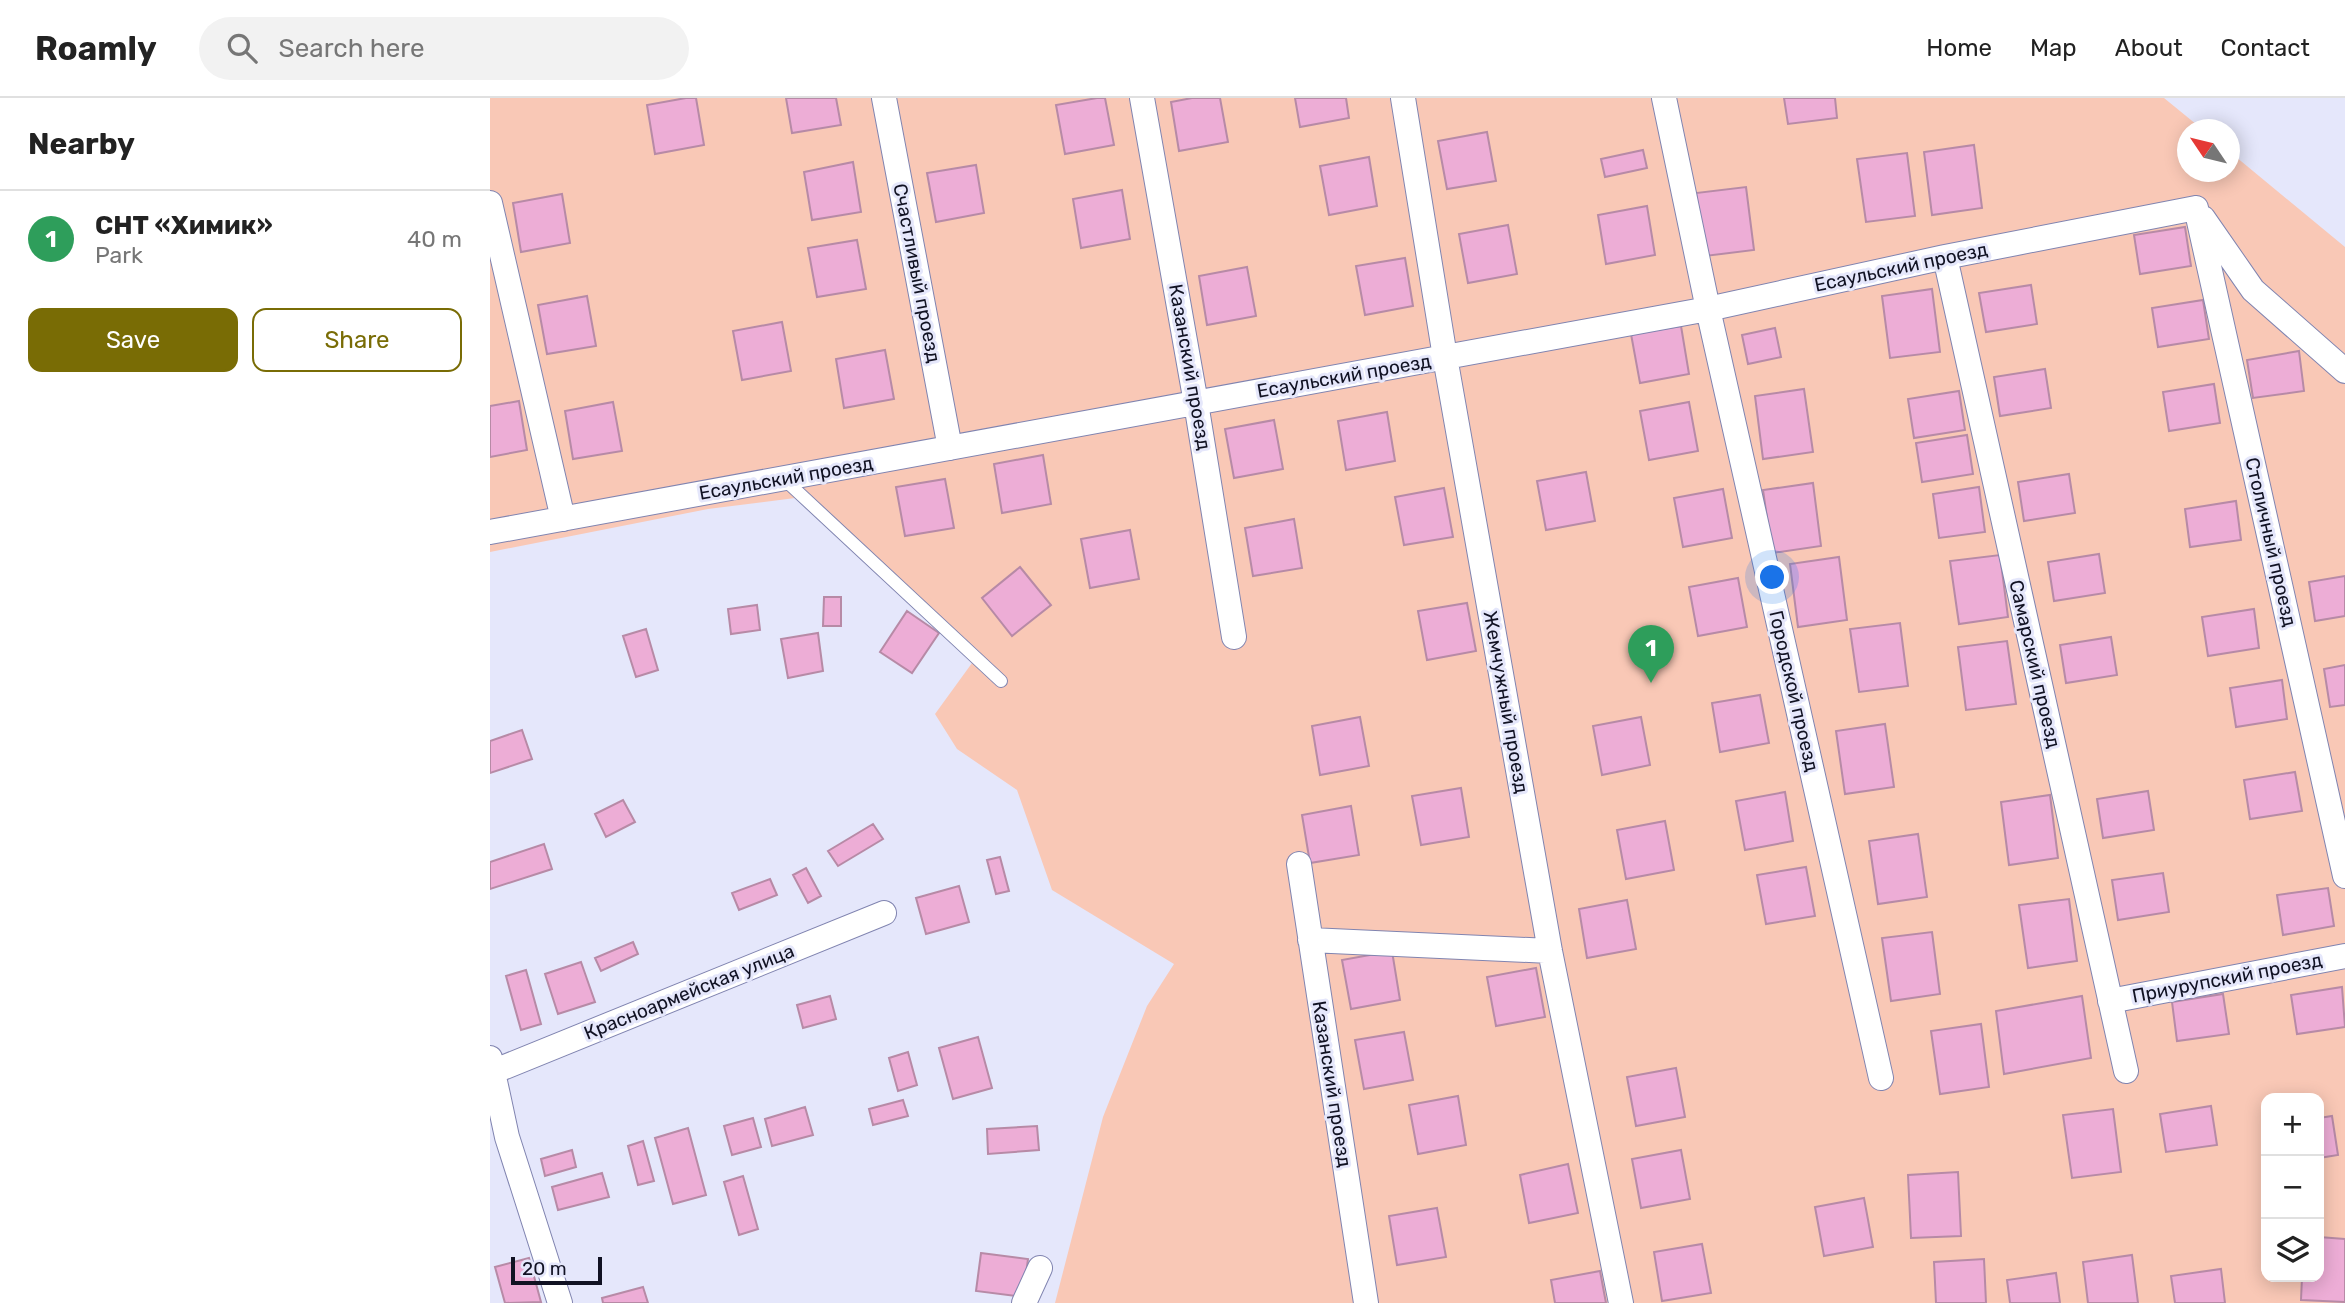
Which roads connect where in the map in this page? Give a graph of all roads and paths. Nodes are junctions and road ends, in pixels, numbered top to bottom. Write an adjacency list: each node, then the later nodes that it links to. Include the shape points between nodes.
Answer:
1 (884, 98): 12 (street, Счастливый проезд)
2 (1142, 98): 11 (street, Казанский проезд)
3 (1403, 98): 9 (street, Жемчужный проезд)
4 (1664, 98): 8 (street, Городской проезд)
5 (490, 203): 14 (street)
6 (2196, 208): 7 (street, Есаульский проезд); 10 (street, via 2253,290); 19 (street, Столичный проезд)
7 (1945, 257): 8 (street, Есаульский проезд); 24 (street, Самарский проезд)
8 (1708, 309): 9 (street, Есаульский проезд); 27 (street, Городской проезд)
9 (1445, 358): 11 (street, Есаульский проезд); 22 (street, Жемчужный проезд)
10 (2345, 370)
11 (1196, 403): 12 (street, Есаульский проезд); 16 (street, Казанский проезд)
12 (950, 448): 13 (street, Есаульский проезд)
13 (783, 479): 14 (street, Есаульский проезд); 17 (lane)
14 (563, 519): 15 (street, Есаульский проезд)
15 (490, 532)
16 (1234, 637)
17 (1001, 681)
18 (1298, 864): 21 (street, Казанский проезд)
19 (2345, 876)
20 (884, 912): 25 (street, Красноармейская улица)
21 (1310, 940): 22 (street); 31 (street, Казанский проезд)
22 (1550, 951): 32 (street, Жемчужный проезд)
23 (2345, 956): 24 (street, Приурупский проезд)
24 (2110, 1001): 26 (street, Самарский проезд)
25 (491, 1067): 29 (street, via 507,1137)
26 (2126, 1071)
27 (1881, 1078)
28 (1040, 1268): 30 (street)
29 (560, 1303)
30 (1024, 1303)
31 (1366, 1303)
32 (1621, 1303)

